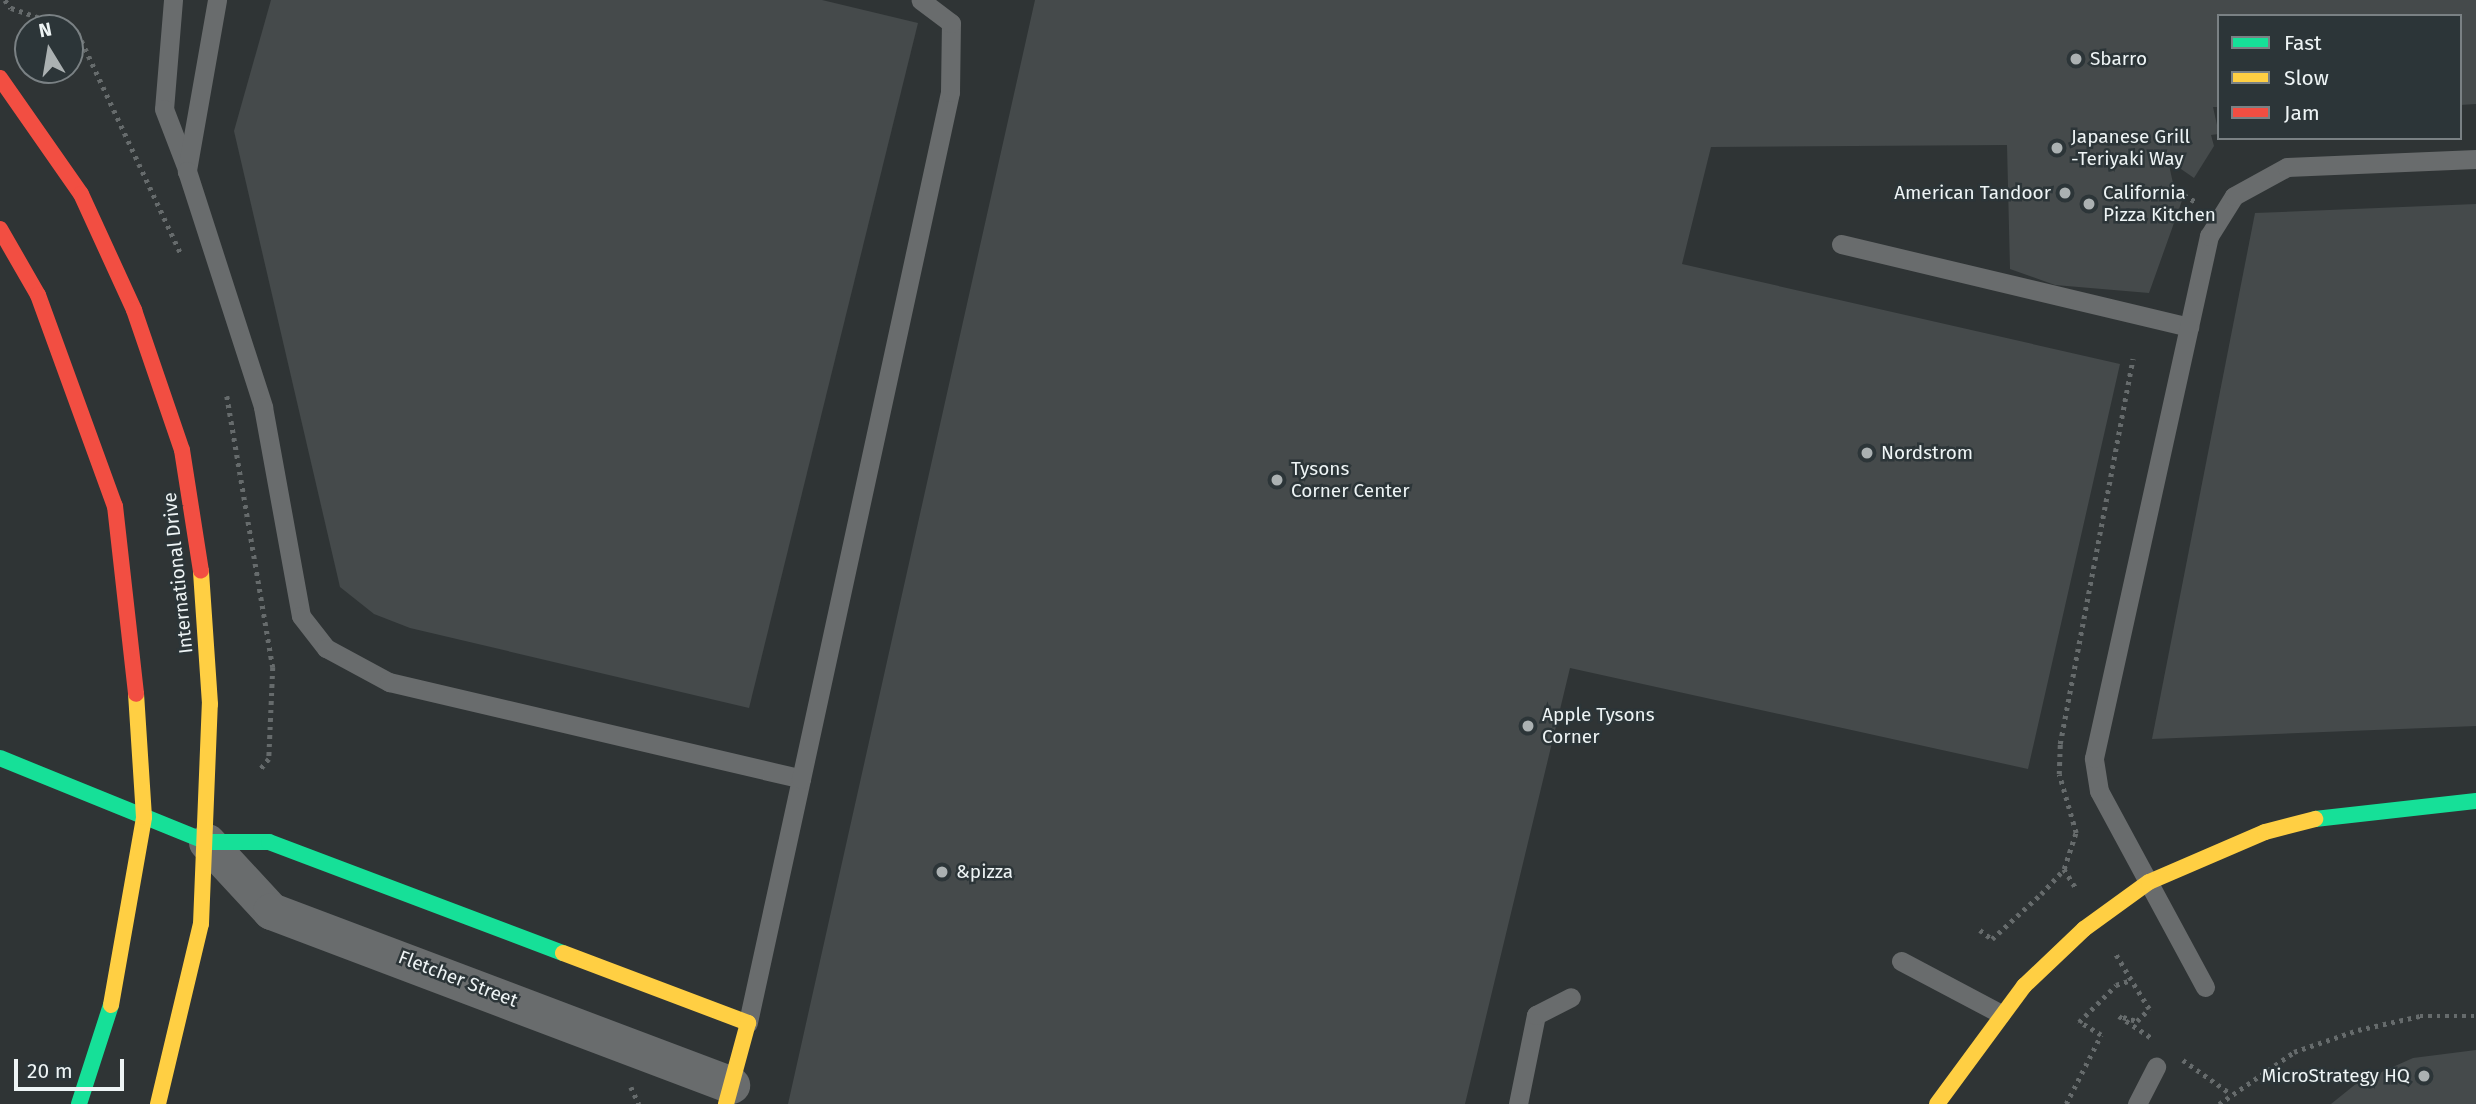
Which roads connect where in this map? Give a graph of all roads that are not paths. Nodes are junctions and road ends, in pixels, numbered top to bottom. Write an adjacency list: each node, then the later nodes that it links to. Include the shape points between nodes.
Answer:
1 (173, 0): 6 (lane, via 164,109)
2 (217, 0): 6 (lane)
3 (921, 0): 11 (lane, via 951,23 950,92)
4 (0, 79): 14 (main road, International Drive, via 81,194 134,310 182,450 207,605)
5 (2476, 159): 9 (lane, via 2287,167 2258,178 2234,196 2209,236)
6 (187, 170): 11 (lane, via 263,407 301,617 326,648 389,682)
7 (0, 229): 13 (main road, via 42,307 115,506 131,609)
8 (1841, 244): 9 (lane)
9 (2189, 327): 15 (lane, via 2094,758 2099,791)
10 (0, 758): 13 (main road, Fletcher Street)
11 (801, 779): 20 (lane)
12 (2476, 801): 15 (main road, via 2336,813 2265,832)
13 (144, 817): 14 (main road, Fletcher Street); 23 (main road, via 116,988)
14 (207, 842): 20 (main road, Fletcher Street, via 269,842); 22 (street, Fletcher Street, via 271,911); 24 (main road, International Drive, via 201,924 175,1052)
15 (2149, 882): 17 (lane); 19 (main road, via 2084,929)
16 (1901, 961): 19 (lane)
17 (2205, 987)
18 (1572, 997): 25 (lane, via 1536,1015)
19 (2001, 1014): 26 (main road)
20 (748, 1023): 22 (main road)
21 (2156, 1067): 27 (lane)
22 (728, 1095)
23 (79, 1104)
24 (158, 1104)
25 (1518, 1104)
26 (1937, 1104)
27 (2137, 1104)

